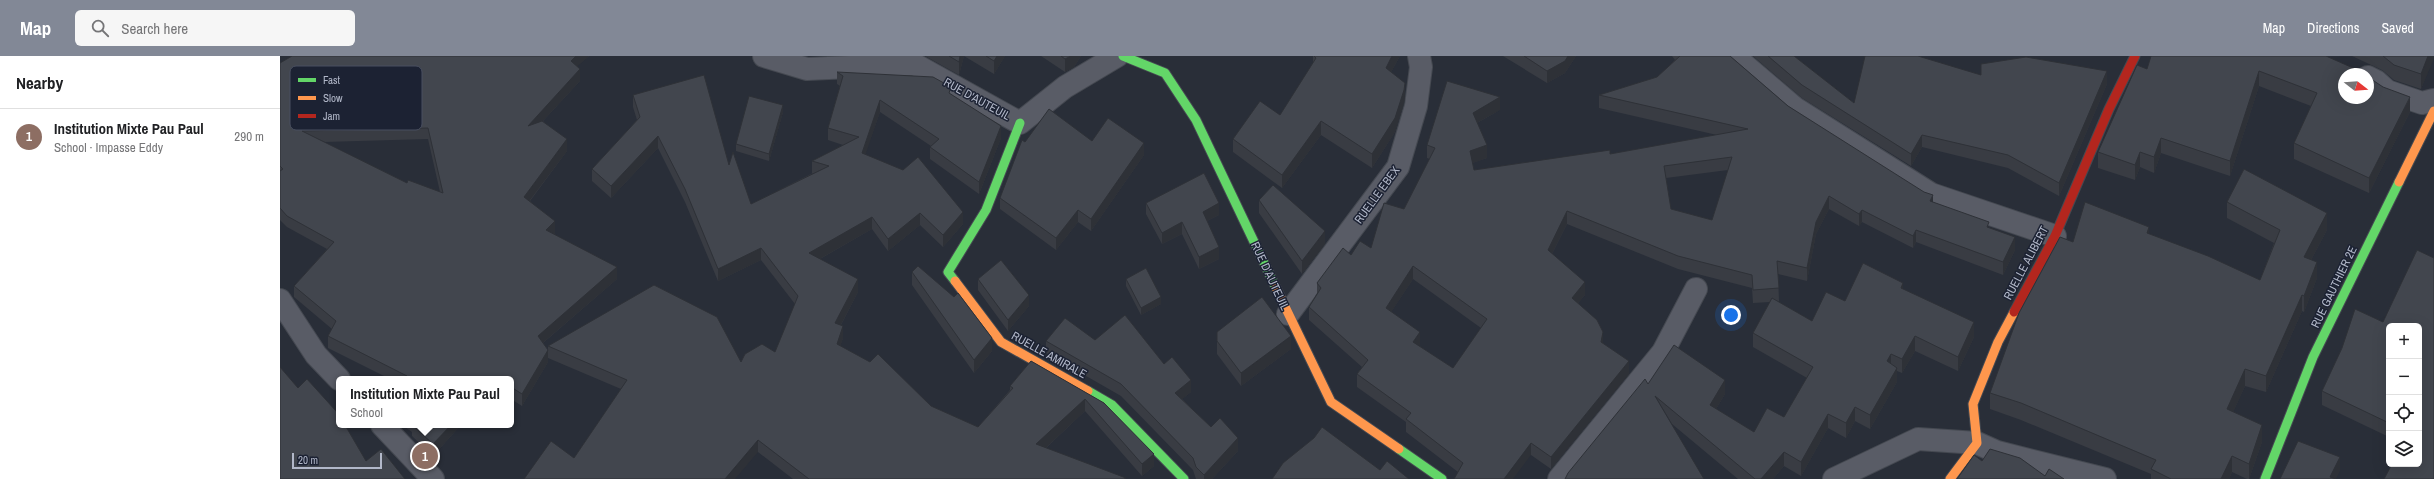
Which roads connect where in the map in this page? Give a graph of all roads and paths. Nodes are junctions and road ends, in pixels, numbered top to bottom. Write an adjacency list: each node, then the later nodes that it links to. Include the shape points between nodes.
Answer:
1 (764, 56): 10 (street, RUE D'AUTEUIL, via 807,69 914,64)
2 (1118, 56): 10 (street, RUE D'AUTEUIL, via 1065,87)
3 (1123, 56): 14 (street, RUE D'AUTEUIL, via 1166,73 1196,120)
4 (1418, 56): 14 (street, RUELLE EBEX, via 1421,67 1416,106 1398,167)
5 (1734, 56): 11 (street, via 1795,108 1931,194)
6 (2135, 56): 11 (street, RUELLE ALIBERT, via 2109,109)
7 (2374, 80): 8 (street, via 2387,91 2422,103)
8 (2434, 100)
9 (2434, 111): 25 (street, RUE GAUTHIER 2E, via 2313,357)
10 (1020, 123): 19 (street, RUELLE AMIRALE, via 986,210 948,272 1001,342 1112,405)
11 (2055, 236): 17 (street, RUELLE ALIBERT, via 1998,342 1972,404)
12 (1696, 289): 21 (street, via 1663,352)
13 (280, 300): 15 (street, via 316,355)
14 (1288, 314): 20 (street, RUE D'AUTEUIL, via 1331,402)
15 (336, 376)
16 (385, 428): 18 (street)
17 (1977, 443): 22 (street, via 1918,439); 23 (street); 24 (street, via 1997,452)
18 (434, 479)
19 (1184, 479)
20 (1442, 479)
21 (1559, 479)
22 (1834, 479)
23 (1950, 479)
24 (2105, 479)
25 (2265, 479)

